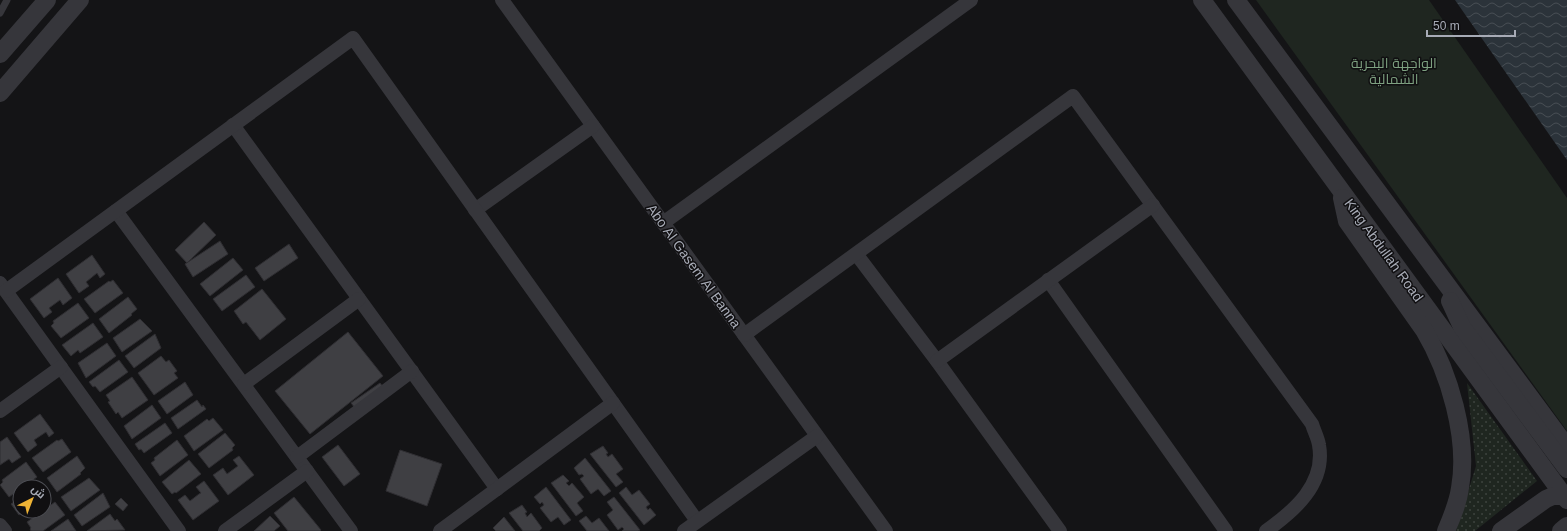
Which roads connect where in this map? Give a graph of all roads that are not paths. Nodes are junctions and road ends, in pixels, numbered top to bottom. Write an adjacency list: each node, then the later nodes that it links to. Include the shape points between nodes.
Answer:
1 (7, 0): 8 (lane)
2 (47, 0): 9 (street)
3 (80, 0): 10 (street)
4 (502, 0): 12 (street, Abo Al Gasem Al Banna)
5 (971, 0): 17 (street)
6 (1202, 0): 13 (street, King Abdullah Road)
7 (1236, 0): 19 (street)
8 (0, 13)
9 (0, 54)
10 (0, 92)
11 (233, 126): 15 (street); 16 (street, via 354,38); 22 (street)
12 (593, 126): 16 (street); 17 (street, Abo Al Gasem Al Banna)
13 (1341, 191): 36 (street, King Abdullah Road); 50 (street, via 1347,221 1424,330 1451,391 1462,466 1455,510)
14 (1153, 205): 18 (street, via 1073,96); 20 (street); 49 (street, via 1312,424 1319,445 1319,469 1308,494 1290,514)
15 (116, 210): 21 (street); 27 (street)
16 (475, 210): 28 (street)
17 (663, 223): 23 (street, Abo Al Gasem Al Banna)
18 (857, 255): 23 (street); 24 (street)
19 (1432, 263): 31 (street); 33 (street, via 1462,326)
20 (1048, 280): 24 (street); 48 (street)
21 (3, 287): 25 (street)
22 (359, 299): 26 (street); 27 (street)
23 (744, 336): 30 (street, Abo Al Gasem Al Banna)
24 (937, 361): 47 (street)
25 (61, 367): 29 (street); 41 (street)
26 (412, 372): 32 (street); 35 (street)
27 (244, 384): 32 (street)
28 (613, 403): 35 (street); 37 (street)
29 (0, 411)
30 (818, 436): 37 (street); 46 (street, Abo Al Gasem Al Banna)
31 (1567, 446)
32 (297, 457): 34 (street)
33 (1567, 469)
34 (307, 471): 42 (street); 43 (street)
35 (497, 489): 44 (street)
36 (1566, 497): 51 (street, via 1546,499)
37 (697, 521): 45 (street)
38 (0, 525): 40 (street)
39 (1567, 526): 52 (street)
40 (4, 531)
41 (180, 531)
42 (225, 531)
43 (351, 531)
44 (440, 531)
45 (684, 531)
46 (886, 531)
47 (1060, 531)
48 (1226, 531)
49 (1266, 531)
50 (1446, 531)
51 (1501, 531)
52 (1561, 531)

